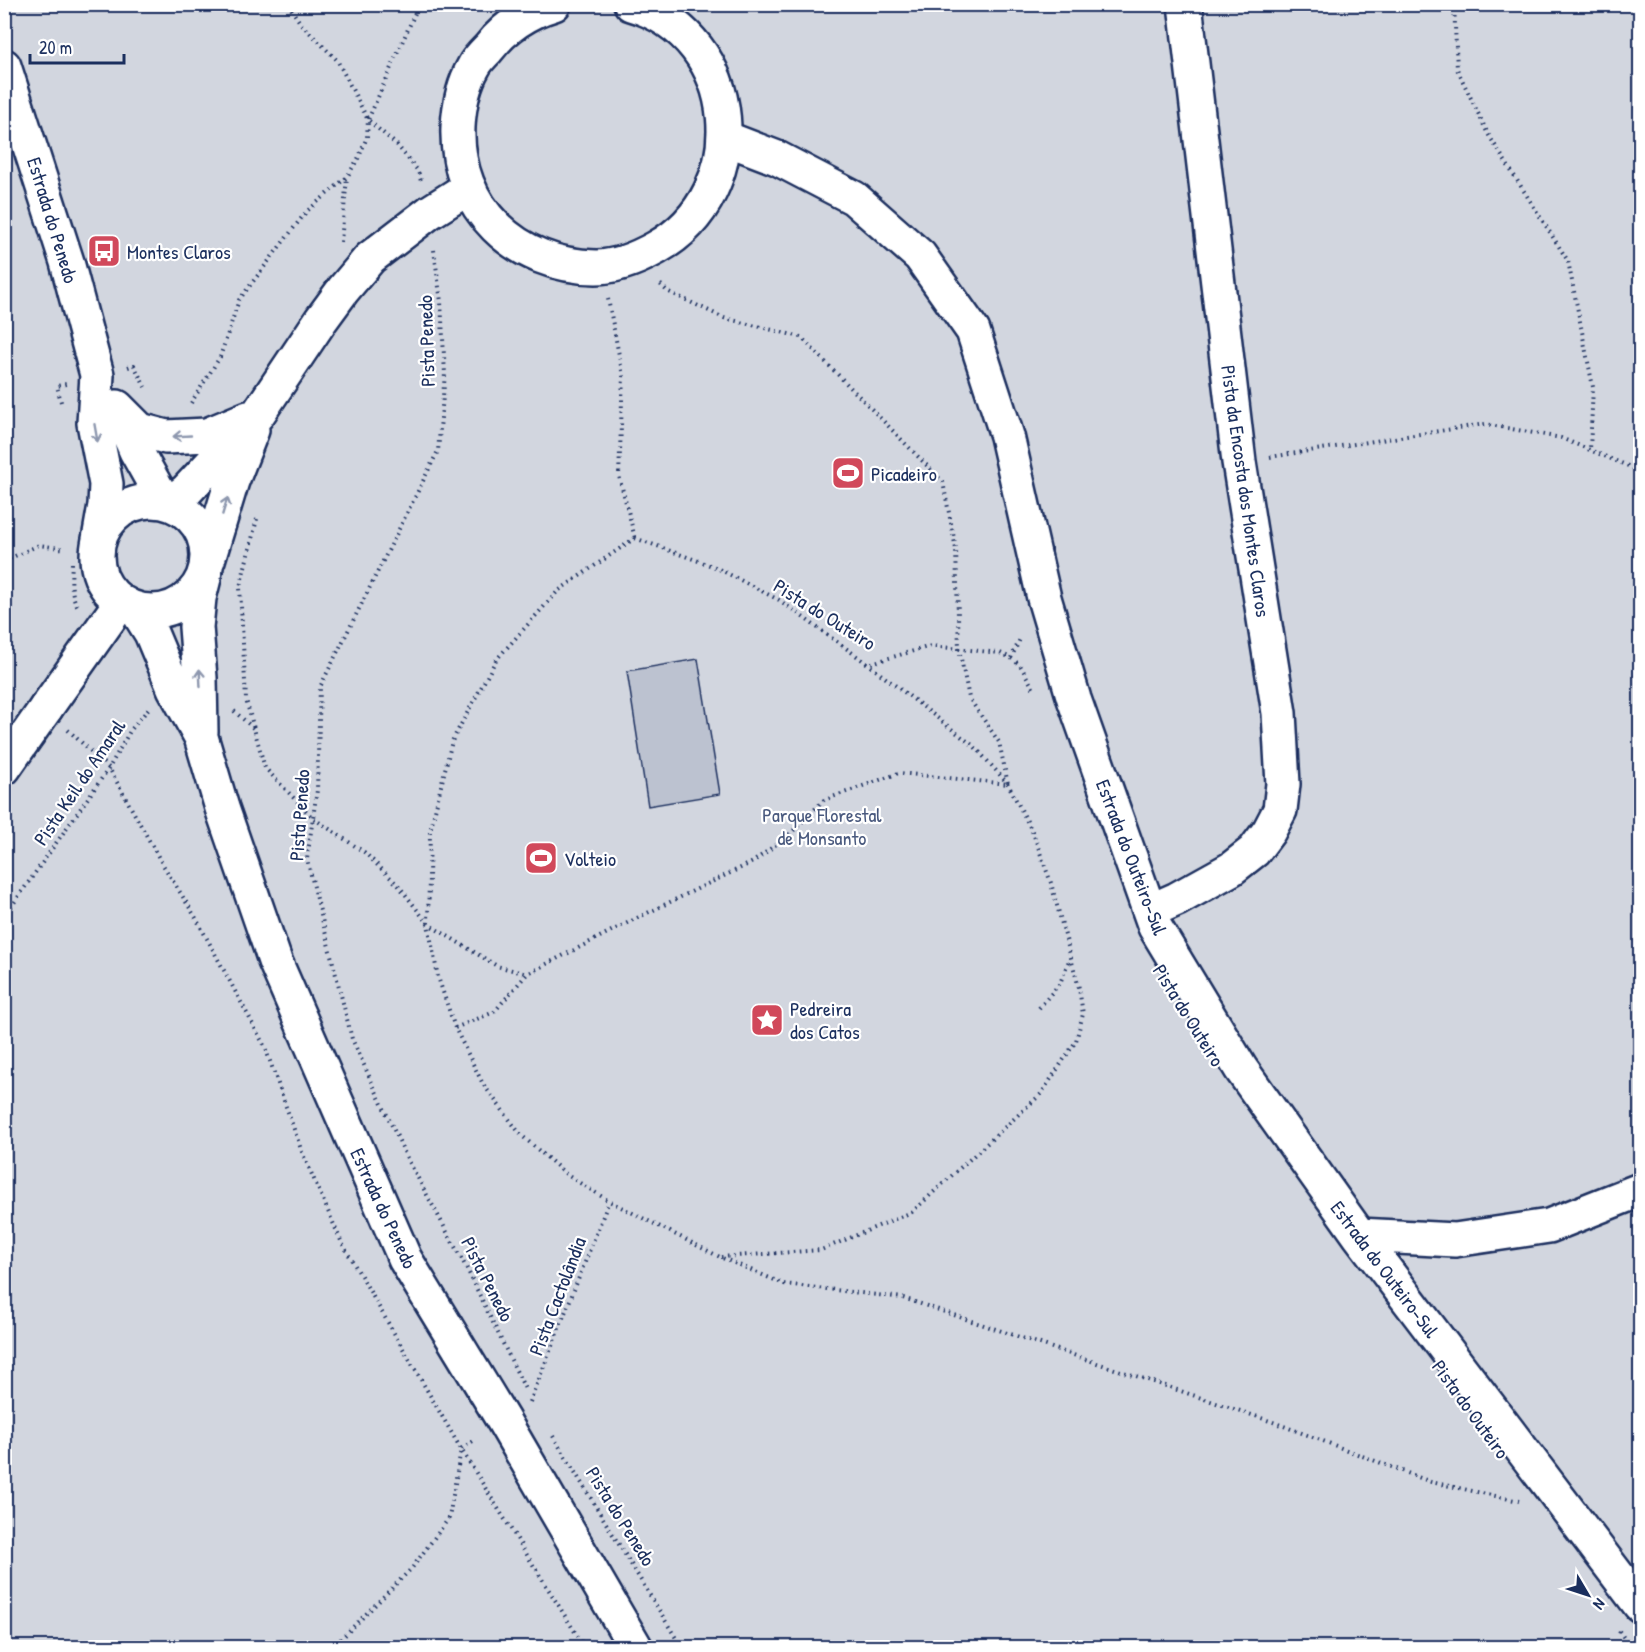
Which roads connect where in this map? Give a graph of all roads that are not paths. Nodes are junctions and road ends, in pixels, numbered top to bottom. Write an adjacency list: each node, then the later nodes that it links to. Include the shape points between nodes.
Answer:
1 (554, 4): 6 (street, via 534,10 500,34 473,67 459,106 457,148)
2 (631, 4): 5 (street, via 672,25 695,47 713,75 723,106)
3 (1185, 4): 16 (street, Pista da Encosta dos Montes Claros, via 1239,462 1279,713 1283,784 1280,810 1254,851 1231,868)
4 (4, 66): 7 (street, Estrada do Penedo, via 68,262)
5 (725, 138): 6 (street, via 717,177 699,211 672,240 637,259 599,267 566,265 526,250 508,239 485,216); 16 (street, Estrada do Outeiro-Sul, via 777,158 854,198 920,256 973,332 1007,436 1044,598 1074,699)
6 (468, 188): 9 (street, via 370,258 343,290)
7 (97, 375): 8 (street, Estrada do Penedo); 11 (street, Estrada do Penedo, one-way to 11, via 94,423 106,484 105,505)
8 (117, 406): 9 (street, one-way to 8, via 207,435 166,437 140,430); 10 (street, Estrada do Penedo, via 136,451)
9 (258, 414): 10 (street, via 186,491); 12 (street, Estrada do Penedo, one-way to 9, via 232,481)
10 (167, 502): 11 (street, via 137,502 123,508); 12 (street, via 193,517 202,530 207,546)
11 (85, 547): 13 (street, via 97,560 109,591)
12 (206, 570): 13 (street, via 195,591 168,609 152,611); 14 (street, Estrada do Penedo, one-way to 12, via 196,627)
13 (128, 605): 14 (street, Estrada do Penedo, via 151,633 174,688); 15 (street)
14 (201, 737): 20 (street, Estrada do Penedo, via 274,961 405,1258)
15 (4, 768)
16 (1150, 911): 18 (street, Estrada do Outeiro-Sul, via 1155,927 1241,1069)
17 (1641, 1190): 18 (street, via 1549,1227 1455,1240)
18 (1359, 1235): 19 (street, Estrada do Outeiro-Sul)
19 (1641, 1605)
20 (636, 1647)

